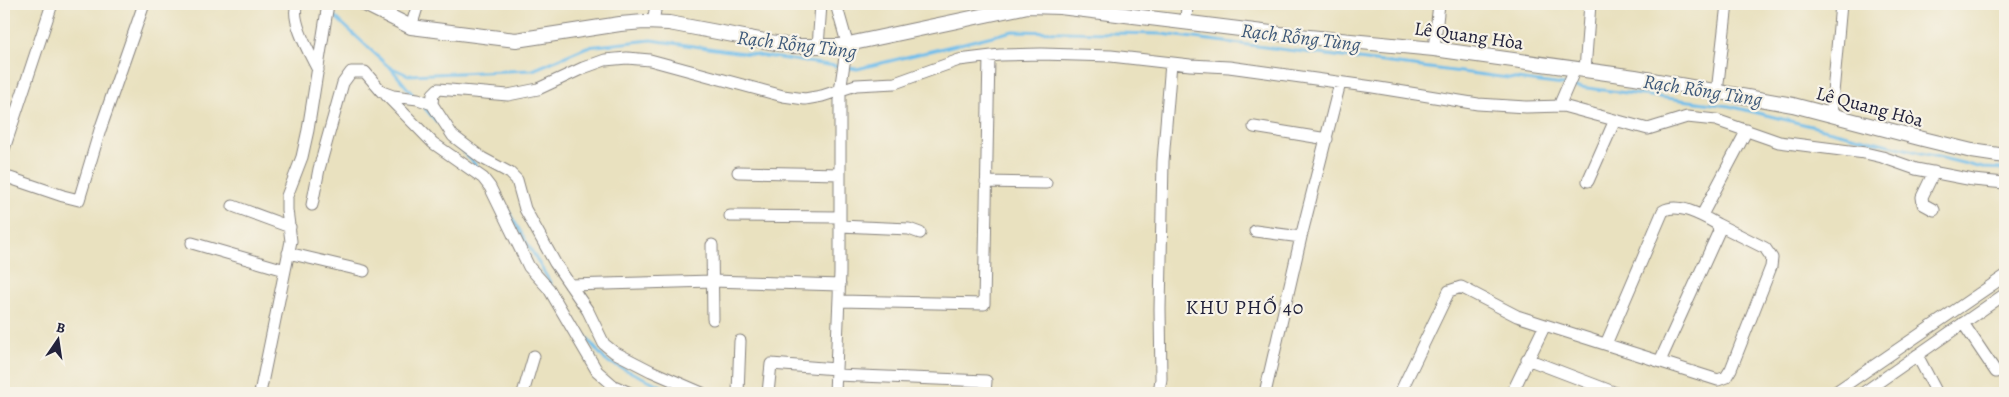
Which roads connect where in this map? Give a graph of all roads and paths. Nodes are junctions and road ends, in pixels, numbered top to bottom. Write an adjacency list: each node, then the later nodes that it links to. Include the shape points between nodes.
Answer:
1 (52, 4): 36 (street)
2 (144, 4): 40 (street, via 79,200)
3 (328, 4): 23 (street)
4 (365, 4): 17 (street, Lê Quang Hòa)
5 (418, 4): 17 (street)
6 (656, 4): 16 (street)
7 (821, 4): 18 (street)
8 (836, 4): 19 (street)
9 (1187, 4): 15 (street)
10 (1439, 4): 20 (street)
11 (1590, 4): 24 (street)
12 (1727, 4): 27 (street)
13 (1841, 4): 31 (street)
14 (294, 6): 23 (street)
15 (1186, 22): 19 (street, Lê Quang Hòa, via 1038,6); 20 (street, Lê Quang Hòa)
16 (653, 23): 17 (street, Lê Quang Hòa, via 620,24 516,40); 18 (street, Lê Quang Hòa, via 792,46)
17 (411, 27)
18 (818, 47): 19 (street, Lê Quang Hòa)
19 (844, 47): 26 (street)
20 (1434, 49): 24 (street, Lê Quang Hòa)
21 (989, 57): 22 (street, via 1041,54 1111,56); 26 (street, via 959,60 895,83); 43 (street)
22 (1171, 63): 25 (street); 87 (street, via 1163,161)
23 (318, 70): 53 (street, via 302,157 287,196)
24 (1577, 72): 27 (street, Lê Quang Hòa, via 1635,76); 29 (street)
25 (1340, 83): 29 (street, via 1478,104 1526,107); 35 (street)
26 (840, 88): 30 (street, via 805,99 783,96 650,60 627,58 605,60 538,89 508,95 438,89 433,94); 39 (street)
27 (1718, 92): 31 (street, Lê Quang Hòa)
28 (388, 94): 30 (street, via 418,98); 46 (street, via 365,72 352,72 343,83); 81 (street, via 433,143 483,178 529,267 549,289 597,370 614,386)
29 (1560, 102): 32 (street)
30 (432, 104): 64 (street, via 453,136 517,180 525,209 554,263)
31 (1831, 115): 37 (street, Lê Quang Hòa, via 1923,140)
32 (1615, 120): 34 (street, via 1648,129 1687,118 1716,120); 42 (street)
33 (1254, 128): 35 (street)
34 (1748, 130): 41 (street, via 1778,142 1874,155); 49 (street)
35 (1327, 139): 56 (street)
36 (4, 149)
37 (2005, 156)
38 (738, 172): 39 (street)
39 (840, 174): 51 (street)
40 (4, 176)
41 (1933, 176): 45 (street); 48 (street, via 1922,197 1922,204)
42 (1588, 181)
43 (986, 182): 44 (street); 67 (street, via 984,304)
44 (1046, 183)
45 (2005, 183)
46 (312, 205)
47 (233, 206): 53 (street)
48 (1934, 210)
49 (1702, 215): 52 (street); 72 (street, via 1675,208 1663,211)
50 (730, 216): 51 (street)
51 (840, 222): 55 (street); 65 (street)
52 (1717, 224): 76 (street, via 1719,231); 76 (street, via 1765,248 1772,258 1731,370 1718,380)
53 (290, 226): 59 (street)
54 (1255, 231): 56 (street)
55 (920, 233)
56 (1301, 238): 88 (street)
57 (192, 244): 60 (street)
58 (712, 244): 63 (street)
59 (288, 253): 60 (street); 61 (street)
60 (285, 270): 79 (street)
61 (364, 271)
62 (2005, 276): 92 (street)
63 (712, 282): 64 (street); 65 (street); 68 (street)
64 (570, 284): 82 (street, via 604,344 651,371)
65 (840, 285): 67 (street)
66 (2005, 294): 69 (street)
67 (839, 301): 77 (street)
68 (713, 319)
69 (1963, 323): 73 (street); 78 (street)
70 (1545, 324): 72 (street); 75 (street); 89 (street, via 1517,316 1461,287 1449,291)
71 (740, 340): 83 (street)
72 (1606, 344): 76 (street)
73 (1917, 355): 93 (street); 94 (street)
74 (534, 356): 80 (street)
75 (1527, 359): 90 (street); 91 (street)
76 (1660, 361)
77 (836, 372): 84 (street, via 771,364); 85 (street); 86 (street, via 986,381)
78 (1996, 372)
79 (260, 393)
80 (523, 393)
81 (630, 393)
82 (702, 393)
83 (738, 393)
84 (768, 393)
85 (835, 393)
86 (985, 393)
87 (1159, 393)
88 (1265, 393)
89 (1400, 393)
90 (1512, 393)
91 (1616, 393)
92 (1834, 393)
93 (1862, 393)
94 (1937, 393)

